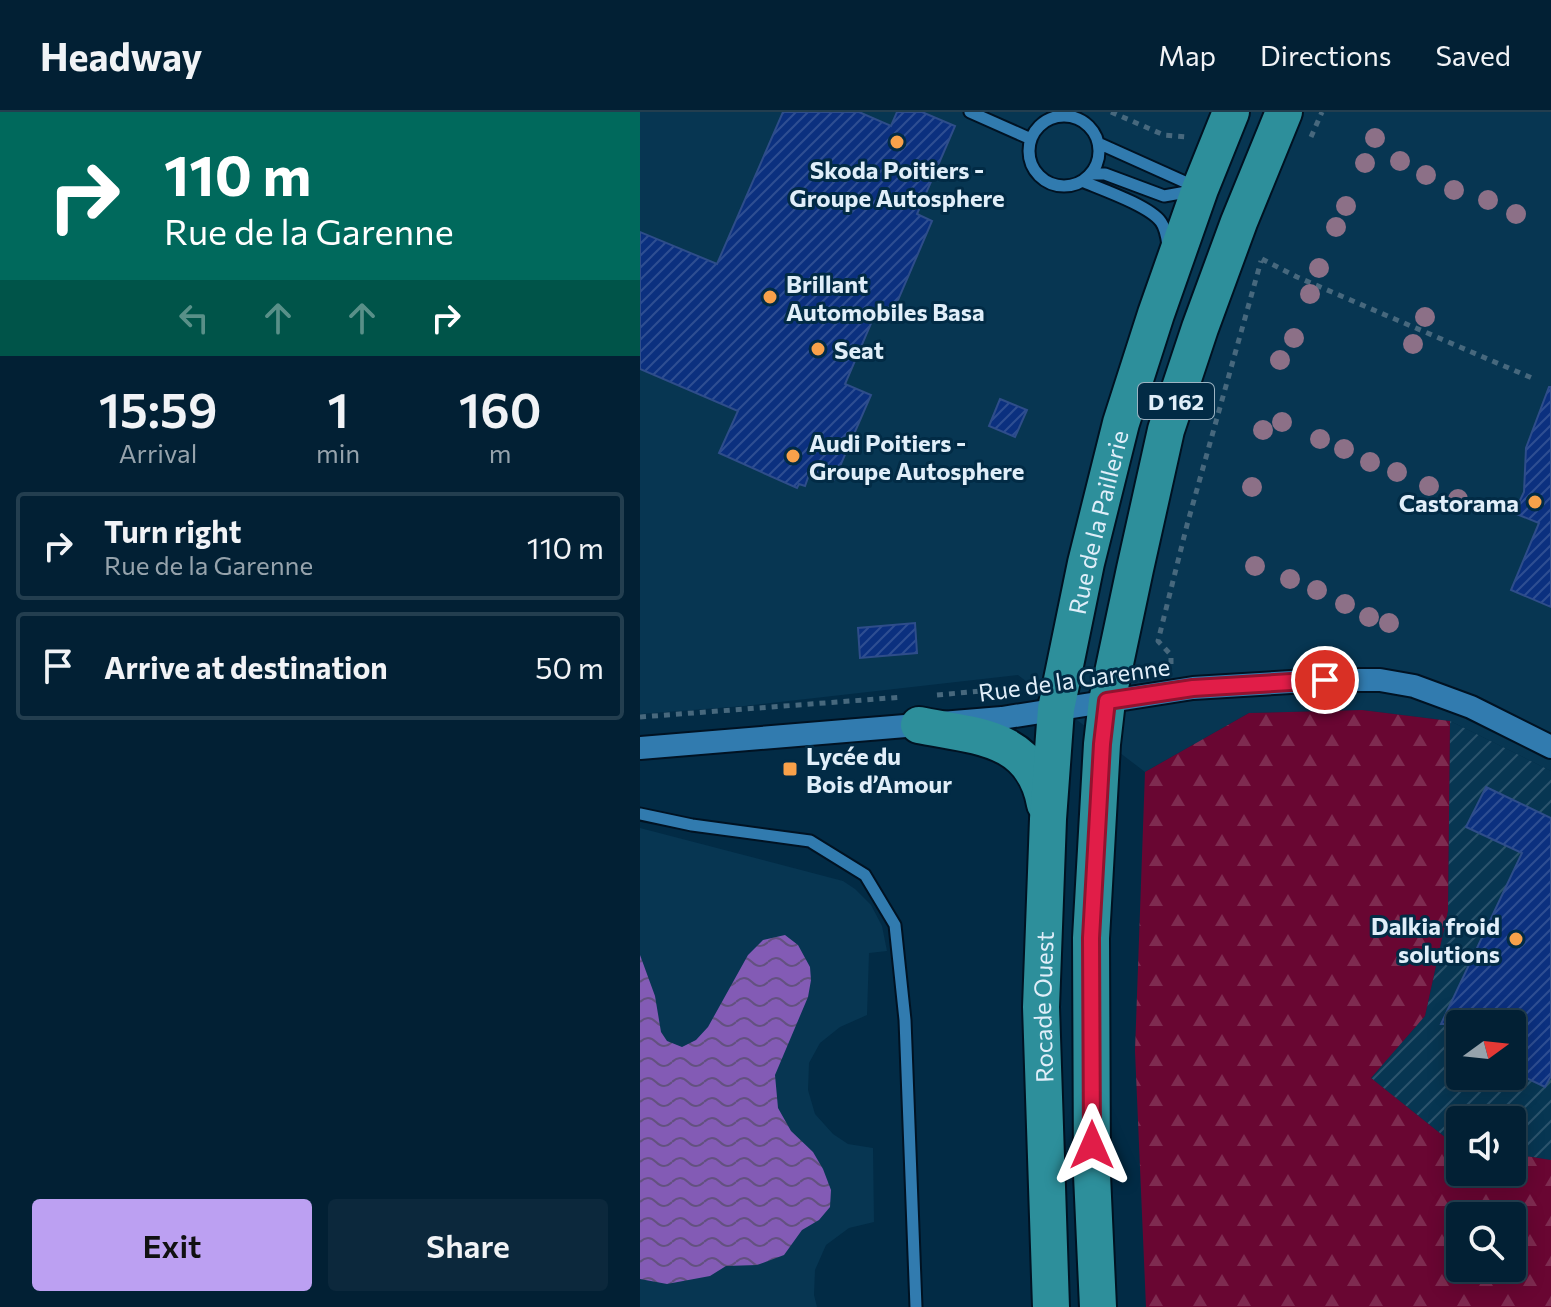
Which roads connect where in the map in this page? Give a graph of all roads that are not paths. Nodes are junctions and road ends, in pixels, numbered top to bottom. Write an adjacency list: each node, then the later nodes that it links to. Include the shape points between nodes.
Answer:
1 (970, 112): 4 (lane)
2 (1231, 112): 8 (main road, Rue de la Paillerie / D 162)
3 (1284, 112): 7 (main road, Rue de la Paillerie / D 162)
4 (1031, 139): 5 (lane, via 1046,121 1068,116 1088,125); 6 (lane, via 1030,159 1040,177 1061,186)
5 (1098, 143): 6 (lane, via 1096,164); 8 (lane)
6 (1086, 177): 8 (lane, via 1105,174 1164,196); 9 (lane, via 1162,223)
7 (1254, 185): 8 (main road); 10 (main road, Rue de la Paillerie / D 162)
8 (1200, 189): 9 (main road, Rue de la Paillerie / D 162); 10 (main road, via 1209,243)
9 (1171, 272): 13 (main road, Rue de la Paillerie / D 162, via 1121,423)
10 (1200, 328): 11 (main road, Rue de la Paillerie / D 162, via 1166,430)
11 (1107, 701): 13 (street, Rue de la Garenne); 14 (street, Rue de la Garenne, via 1193,688 1380,680 1471,707); 20 (main road, Rocade Ouest / D 162, via 1091,938)
12 (919, 705): 13 (street, Rue de la Garenne, via 1002,718); 15 (street, Rue de la Garenne); 17 (main road, via 1016,752 1038,778)
13 (1056, 709): 17 (main road, Rocade Ouest / D 162)
14 (1551, 747)
15 (640, 748)
16 (640, 814): 18 (lane, via 810,841 865,875 895,925 905,1020)
17 (1048, 819): 19 (main road, Rocade Ouest / D 162, via 1041,1007)
18 (916, 1307)
19 (1051, 1307)
20 (1098, 1307)

